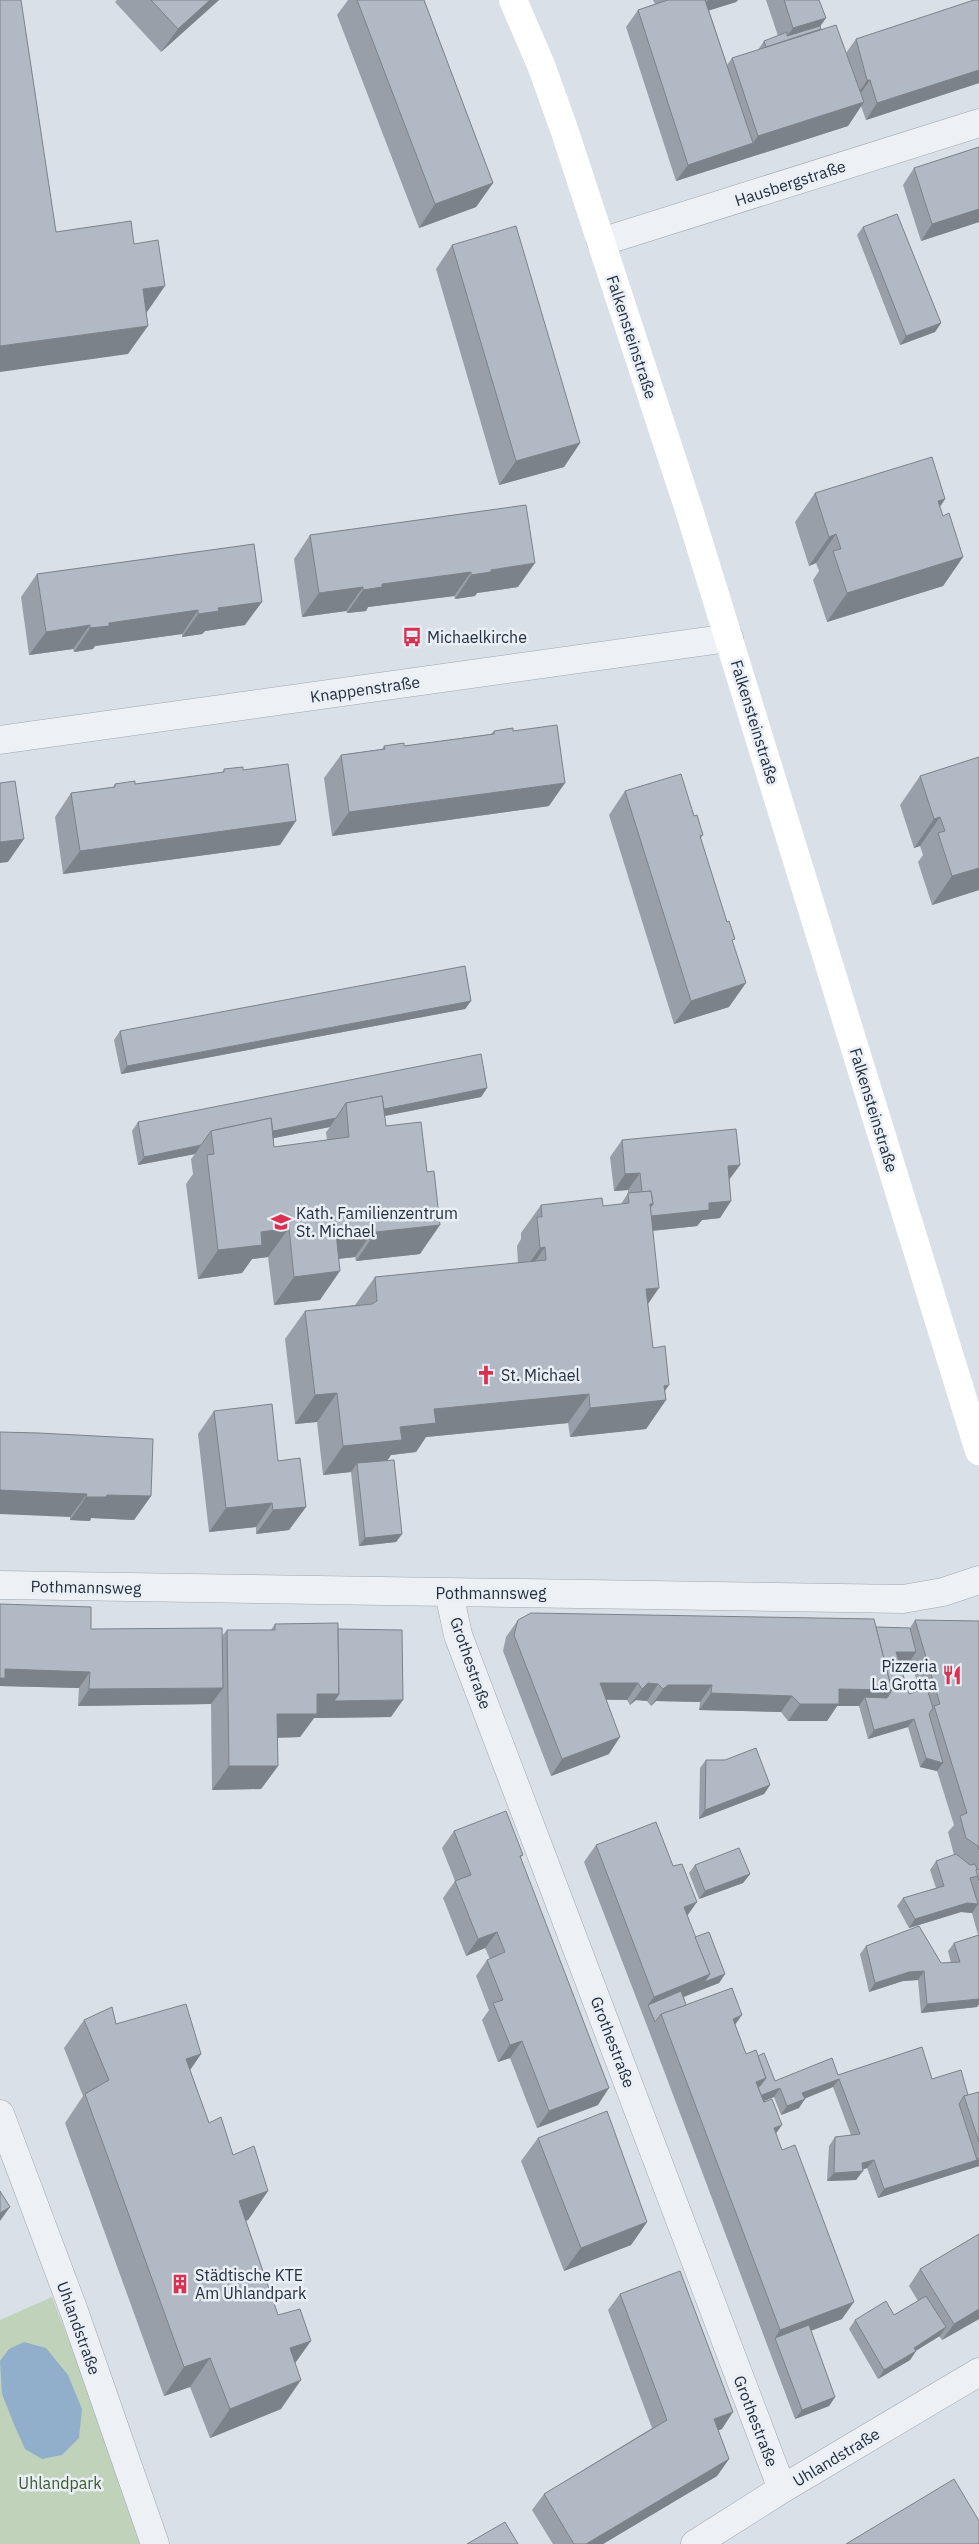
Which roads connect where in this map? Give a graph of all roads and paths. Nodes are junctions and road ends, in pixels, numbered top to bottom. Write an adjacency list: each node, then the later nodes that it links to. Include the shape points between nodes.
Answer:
1 (513, 0): 3 (street, Falkensteinstraße, via 542,65)
2 (979, 123): 3 (street, Hausbergstraße)
3 (601, 242): 4 (street, Falkensteinstraße)
4 (729, 638): 5 (street, Knappenstraße); 6 (street, Falkensteinstraße)
5 (0, 740)
6 (979, 1451)
7 (979, 1580): 9 (street, Pothmannsweg, via 943,1592 903,1599)
8 (0, 1584): 9 (street, Pothmannsweg)
9 (449, 1593): 12 (street, Grothestraße, via 458,1635)
10 (0, 2114): 13 (street, Uhlandstraße)
11 (979, 2372): 12 (street, Uhlandstraße)
12 (782, 2489): 14 (street, Uhlandstraße)
13 (155, 2544)
14 (695, 2544)

